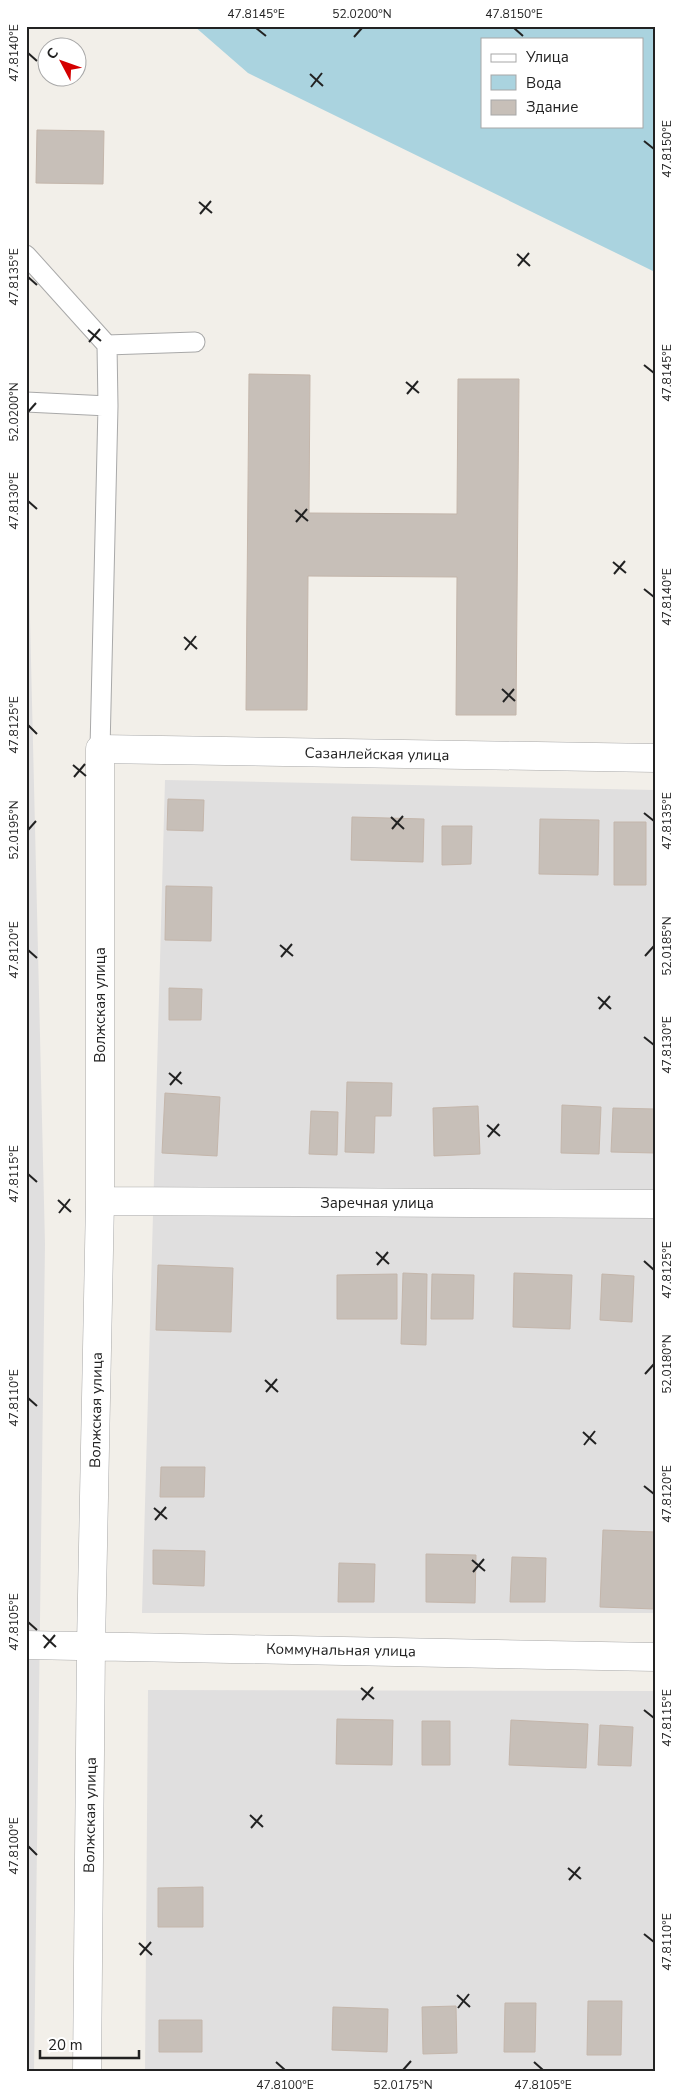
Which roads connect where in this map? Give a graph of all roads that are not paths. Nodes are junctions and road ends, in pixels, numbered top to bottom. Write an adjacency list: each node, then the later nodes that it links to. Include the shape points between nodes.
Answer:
1 (26, 255): 3 (lane)
2 (194, 342): 3 (lane)
3 (107, 345): 5 (lane)
4 (26, 402): 5 (lane)
5 (108, 406): 6 (lane)
6 (100, 749): 7 (street, Сазанлейская улица); 8 (street, Волжская улица)
7 (655, 758)
8 (100, 1201): 9 (street, Заречная улица); 11 (street, Волжская улица)
9 (655, 1204)
10 (26, 1645): 11 (street, Коммунальная улица)
11 (91, 1645): 12 (street, Коммунальная улица); 13 (street, Волжская улица)
12 (655, 1657)
13 (87, 2072)

